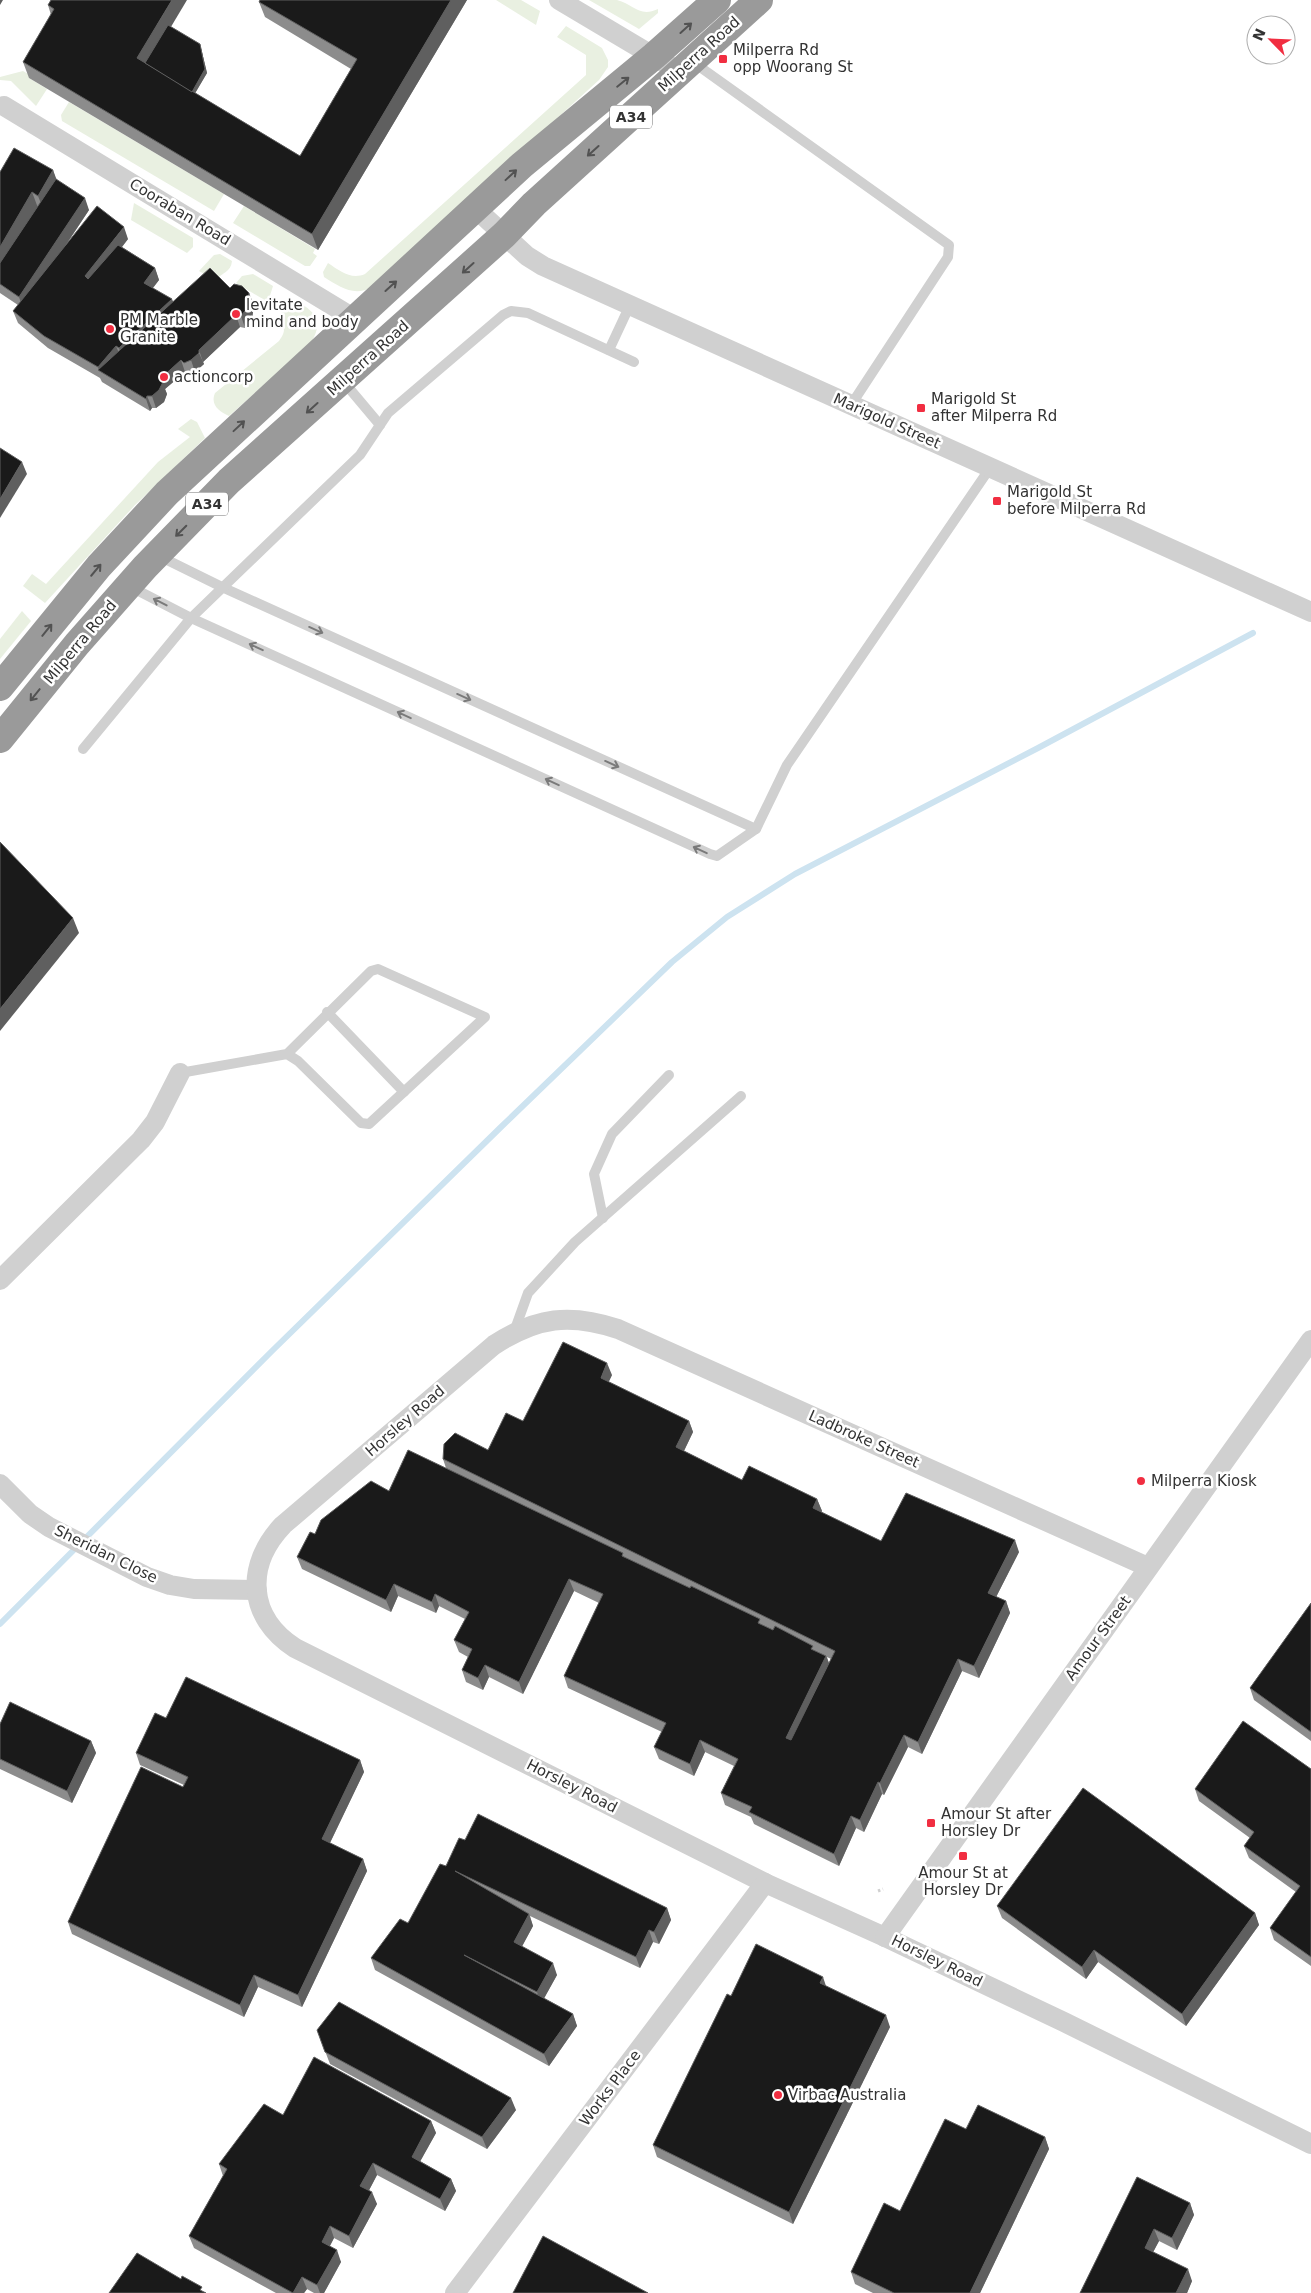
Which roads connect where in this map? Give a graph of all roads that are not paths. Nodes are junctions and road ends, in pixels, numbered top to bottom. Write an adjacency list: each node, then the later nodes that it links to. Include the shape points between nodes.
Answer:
1 (559, 0): 4 (street)
2 (717, 0): 4 (highway, Milperra Road / A34, one-way to 2)
3 (759, 0): 5 (highway, Milperra Road / A34)
4 (654, 56): 5 (street); 7 (highway, Milperra Road / A34, one-way to 4, via 522,166)
5 (686, 67): 8 (highway, Milperra Road / A34, one-way to 8); 14 (lane, via 949,245 948,257)
6 (4, 106): 10 (street, Cooraban Road)
7 (476, 209): 8 (street, Marigold Street); 10 (highway, Milperra Road / A34, one-way to 7)
8 (504, 235): 9 (street, Marigold Street, via 543,266); 13 (highway, Milperra Road / A34, one-way to 13)
9 (630, 305): 11 (lane); 14 (street, Marigold Street)
10 (355, 318): 22 (highway, Milperra Road / A34, one-way to 10, via 143,517)
11 (609, 350): 12 (lane); 15 (lane, via 528,313 511,311 388,413)
12 (634, 362)
13 (343, 380): 15 (lane); 17 (highway, Milperra Road / A34, one-way to 17, via 229,482)
14 (851, 405): 16 (street, Marigold Street)
15 (380, 426): 19 (lane, via 360,455)
16 (990, 468): 20 (street, Marigold Street); 25 (lane, via 787,765)
17 (157, 555): 18 (highway, Milperra Road / A34); 19 (lane)
18 (128, 586): 21 (lane, one-way to 18); 23 (highway, Milperra Road / A34, one-way to 23)
19 (224, 588): 21 (lane); 25 (lane, one-way to 25)
20 (1311, 612)
21 (191, 618): 24 (lane); 25 (lane, one-way to 21, via 723,854 710,854)
22 (0, 688)
23 (0, 739)
24 (83, 749)
25 (756, 829)
26 (327, 1012): 27 (lane); 30 (lane); 30 (lane, via 371,971 378,969 485,1017)
27 (287, 1054): 28 (lane); 30 (lane, via 360,1123 369,1124)
28 (180, 1073): 33 (street, via 164,1106 141,1140)
29 (669, 1075): 32 (lane, via 612,1134 594,1174)
30 (404, 1092)
31 (741, 1096): 32 (lane)
32 (603, 1218): 35 (lane, via 575,1242 528,1293)
33 (0, 1280)
34 (578, 1319): 35 (street, Horsley Road, via 557,1319); 38 (street, Ladbroke Street, via 598,1322 626,1333)
35 (514, 1332): 39 (street, Horsley Road, via 473,1362 283,1525 263,1554)
36 (1311, 1340): 38 (street, Amour Street)
37 (0, 1484): 39 (street, Sheridan Close, via 30,1514 147,1577 194,1589)
38 (1148, 1567): 41 (street, Amour Street)
39 (257, 1590): 40 (street, Horsley Road, via 261,1612 267,1623 295,1648)
40 (765, 1883): 41 (street, Horsley Road); 43 (street, Works Place)
41 (885, 1937): 42 (street, Horsley Road)
42 (1311, 2144)
43 (455, 2293)

